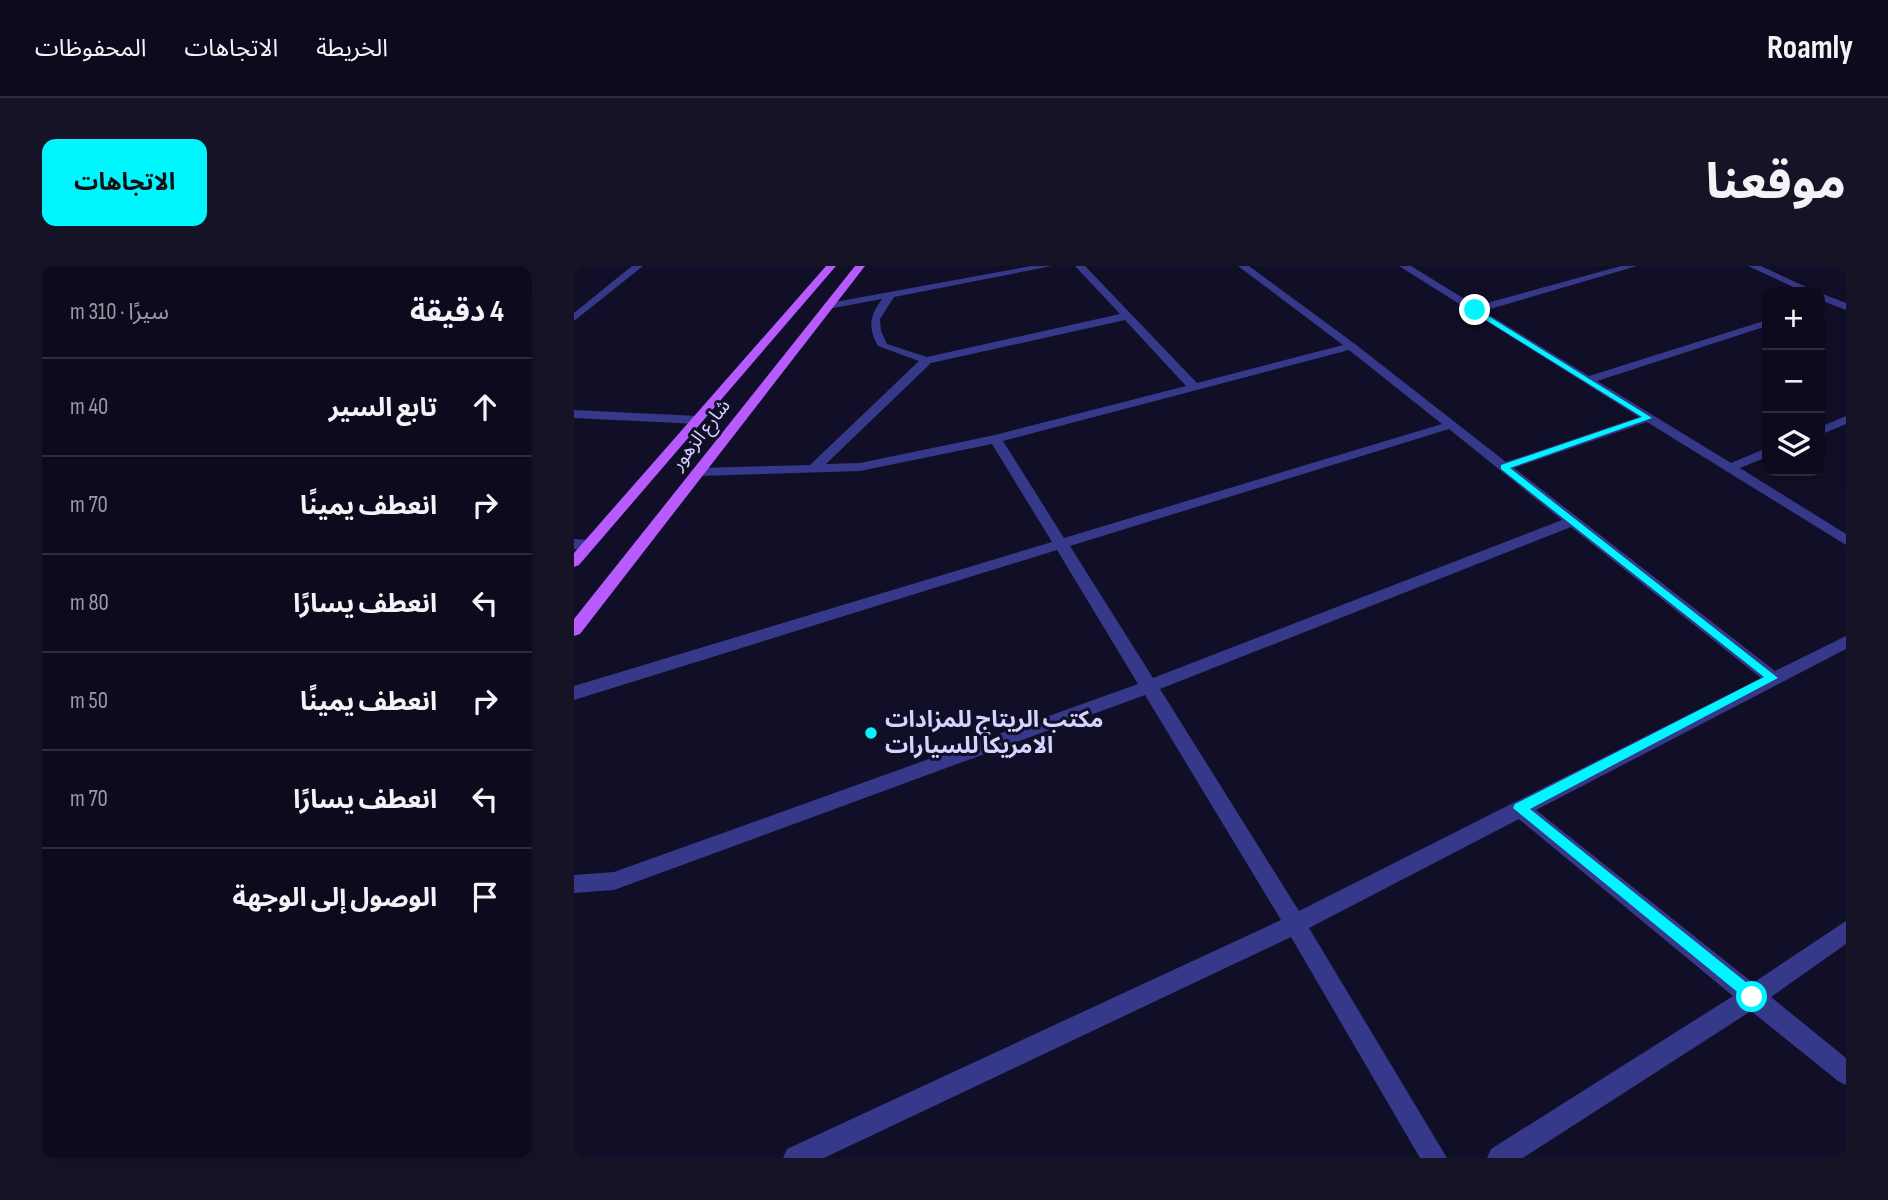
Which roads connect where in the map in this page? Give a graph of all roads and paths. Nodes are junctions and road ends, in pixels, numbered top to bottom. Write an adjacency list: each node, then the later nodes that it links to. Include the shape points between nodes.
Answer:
1 (638, 266): 19 (street)
2 (831, 266): 27 (main road, شارع الزهور)
3 (860, 266): 15 (main road, شارع الزهور)
4 (1047, 266): 11 (street)
5 (1080, 266): 18 (street)
6 (1243, 266): 21 (street)
7 (1404, 266): 17 (street)
8 (1632, 266): 17 (street)
9 (1760, 267): 10 (street)
10 (1802, 287)
11 (890, 295): 15 (street); 22 (street, via 876,314 874,329 883,346)
12 (1825, 298): 13 (street)
13 (1834, 302): 14 (street); 16 (street)
14 (1825, 305)
15 (828, 306): 36 (main road, شارع الزهور)
16 (1846, 307)
17 (1475, 310): 23 (street)
18 (1127, 316): 22 (street); 24 (street)
19 (574, 318)
20 (1762, 325): 23 (street)
21 (1351, 346): 24 (street); 29 (street)
22 (927, 360): 35 (street)
23 (1588, 380): 26 (street)
24 (1194, 387): 31 (street)
25 (574, 414): 27 (street)
26 (1648, 418): 33 (street); 34 (street)
27 (698, 420): 40 (main road, شارع الزهور)
28 (1846, 420): 30 (street)
29 (1450, 425): 33 (street); 39 (street)
30 (1825, 429)
31 (996, 439): 35 (street, via 860,467); 39 (street)
32 (1762, 454): 34 (street)
33 (1504, 467): 37 (street)
34 (1729, 468): 38 (street)
35 (812, 470): 36 (street)
36 (697, 472): 42 (main road, شارع الزهور)
37 (1573, 521): 44 (street); 45 (street)
38 (1846, 540)
39 (1061, 544): 45 (street); 46 (street)
40 (581, 545): 41 (main road, شارع الزهور)
41 (574, 562)
42 (574, 630)
43 (1846, 642): 44 (street)
44 (1772, 678): 47 (street)
45 (1149, 687): 48 (street, via 614,881); 49 (street)
46 (574, 692)
47 (1520, 808): 49 (street); 51 (street)
48 (574, 884)
49 (1295, 924): 53 (street); 54 (street)
50 (1846, 931): 51 (street)
51 (1752, 997): 52 (street); 55 (street)
52 (1846, 1073)
53 (796, 1158)
54 (1434, 1158)
55 (1500, 1158)

